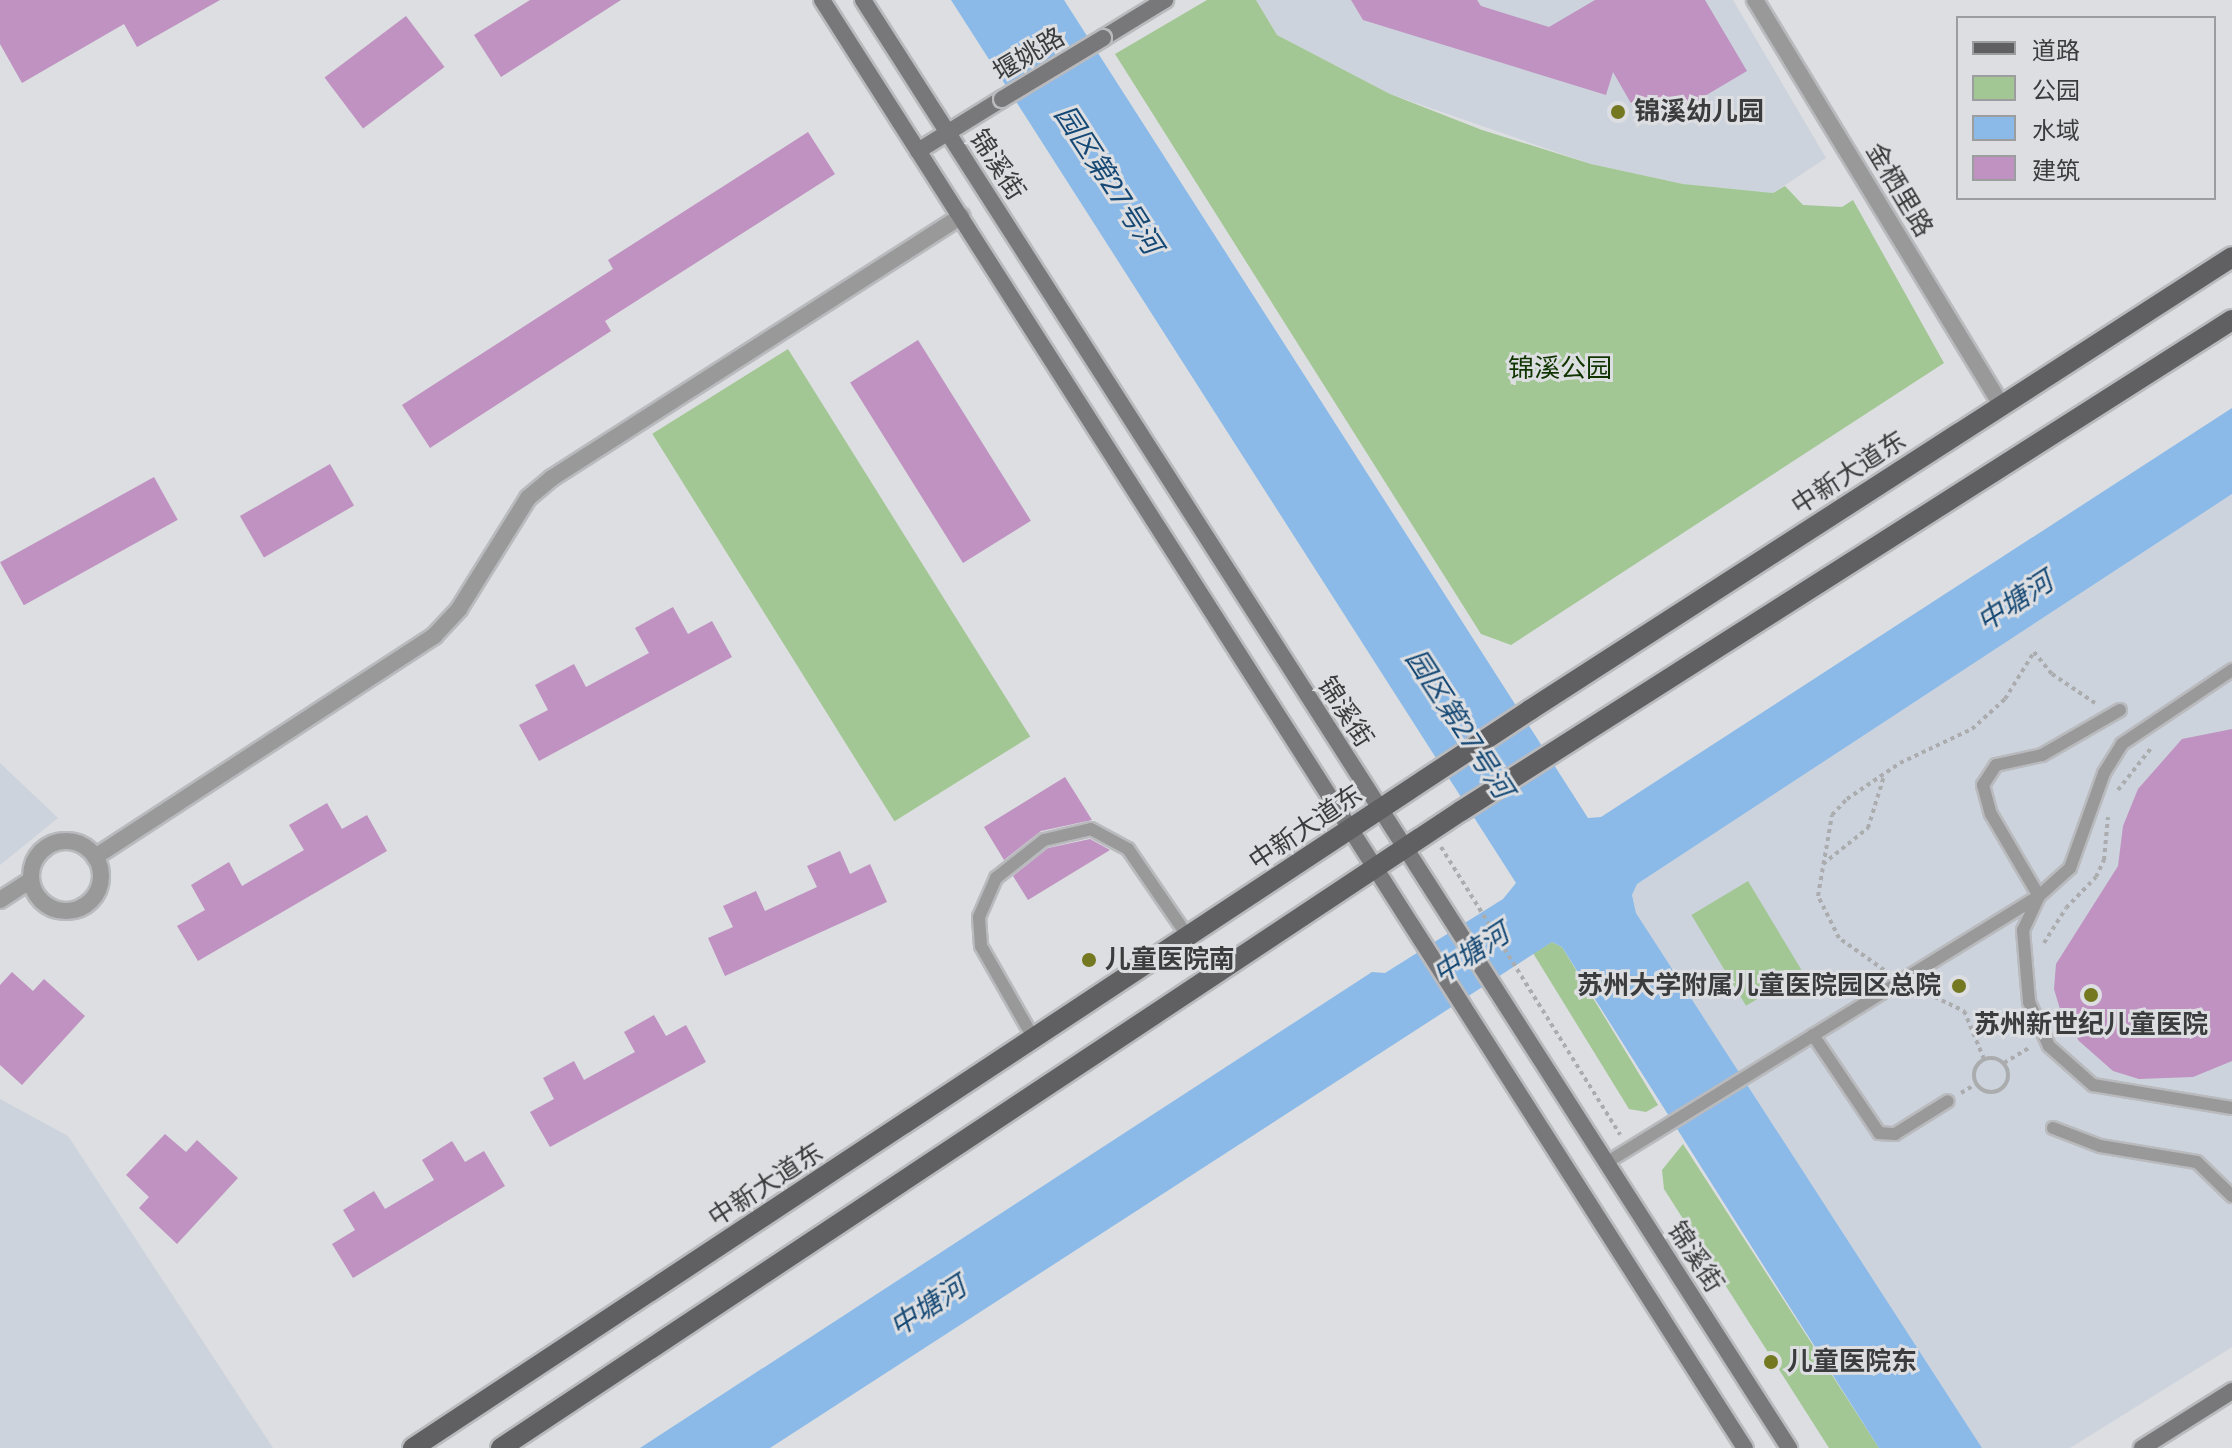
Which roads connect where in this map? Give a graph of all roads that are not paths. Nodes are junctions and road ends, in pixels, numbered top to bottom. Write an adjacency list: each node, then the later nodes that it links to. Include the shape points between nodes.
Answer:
1 (822, 0): 6 (main road)
2 (863, 0): 5 (main road, 锦溪街)
3 (1165, 0): 5 (main road, 堰姚路, bridge)
4 (1755, 0): 10 (street, 金栖里路)
5 (947, 133): 6 (main road, 堰姚路); 13 (main road, 锦溪街)
6 (918, 151): 7 (main road)
7 (961, 216): 14 (main road); 16 (street, via 545,483 528,498 459,609 434,636)
8 (2232, 257): 10 (main road, 中新大道东)
9 (2232, 320): 15 (main road)
10 (2002, 406): 13 (main road, 中新大道东)
11 (2232, 670): 19 (lane, via 2122,744 2104,773 2070,868)
12 (2120, 710): 19 (lane, via 2058,747 1988,772 1984,799)
13 (1379, 810): 14 (main road, 中新大道东); 15 (main road, 锦溪街)
14 (1350, 829): 17 (main road); 21 (main road, 中新大道东)
15 (1404, 850): 17 (main road); 27 (main road, 锦溪街)
16 (95, 857): 18 (street, via 73,841 52,844 35,858); 18 (street, via 100,883 80,908 48,907)
17 (1377, 868): 31 (main road); 32 (main road)
18 (31, 880): 20 (street)
19 (2039, 896): 22 (lane); 25 (lane, via 2023,930 2023,963 2036,1024 2059,1060 2093,1085)
20 (0, 900)
21 (1189, 938): 23 (main road, 中新大道东); 23 (lane, via 1128,849 1091,829 1044,840 996,878 979,917 986,956)
22 (1813, 1035): 24 (lane, via 1879,1133 1895,1134); 27 (lane)
23 (1034, 1039): 30 (main road, 中新大道东)
24 (1948, 1101)
25 (2232, 1108)
26 (2053, 1128): 28 (lane, via 2100,1146 2197,1162)
27 (1606, 1163): 33 (main road, 锦溪街)
28 (2232, 1196)
29 (2232, 1391): 34 (main road)
30 (413, 1448)
31 (501, 1448)
32 (1745, 1448)
33 (1789, 1448)
34 (2142, 1448)

